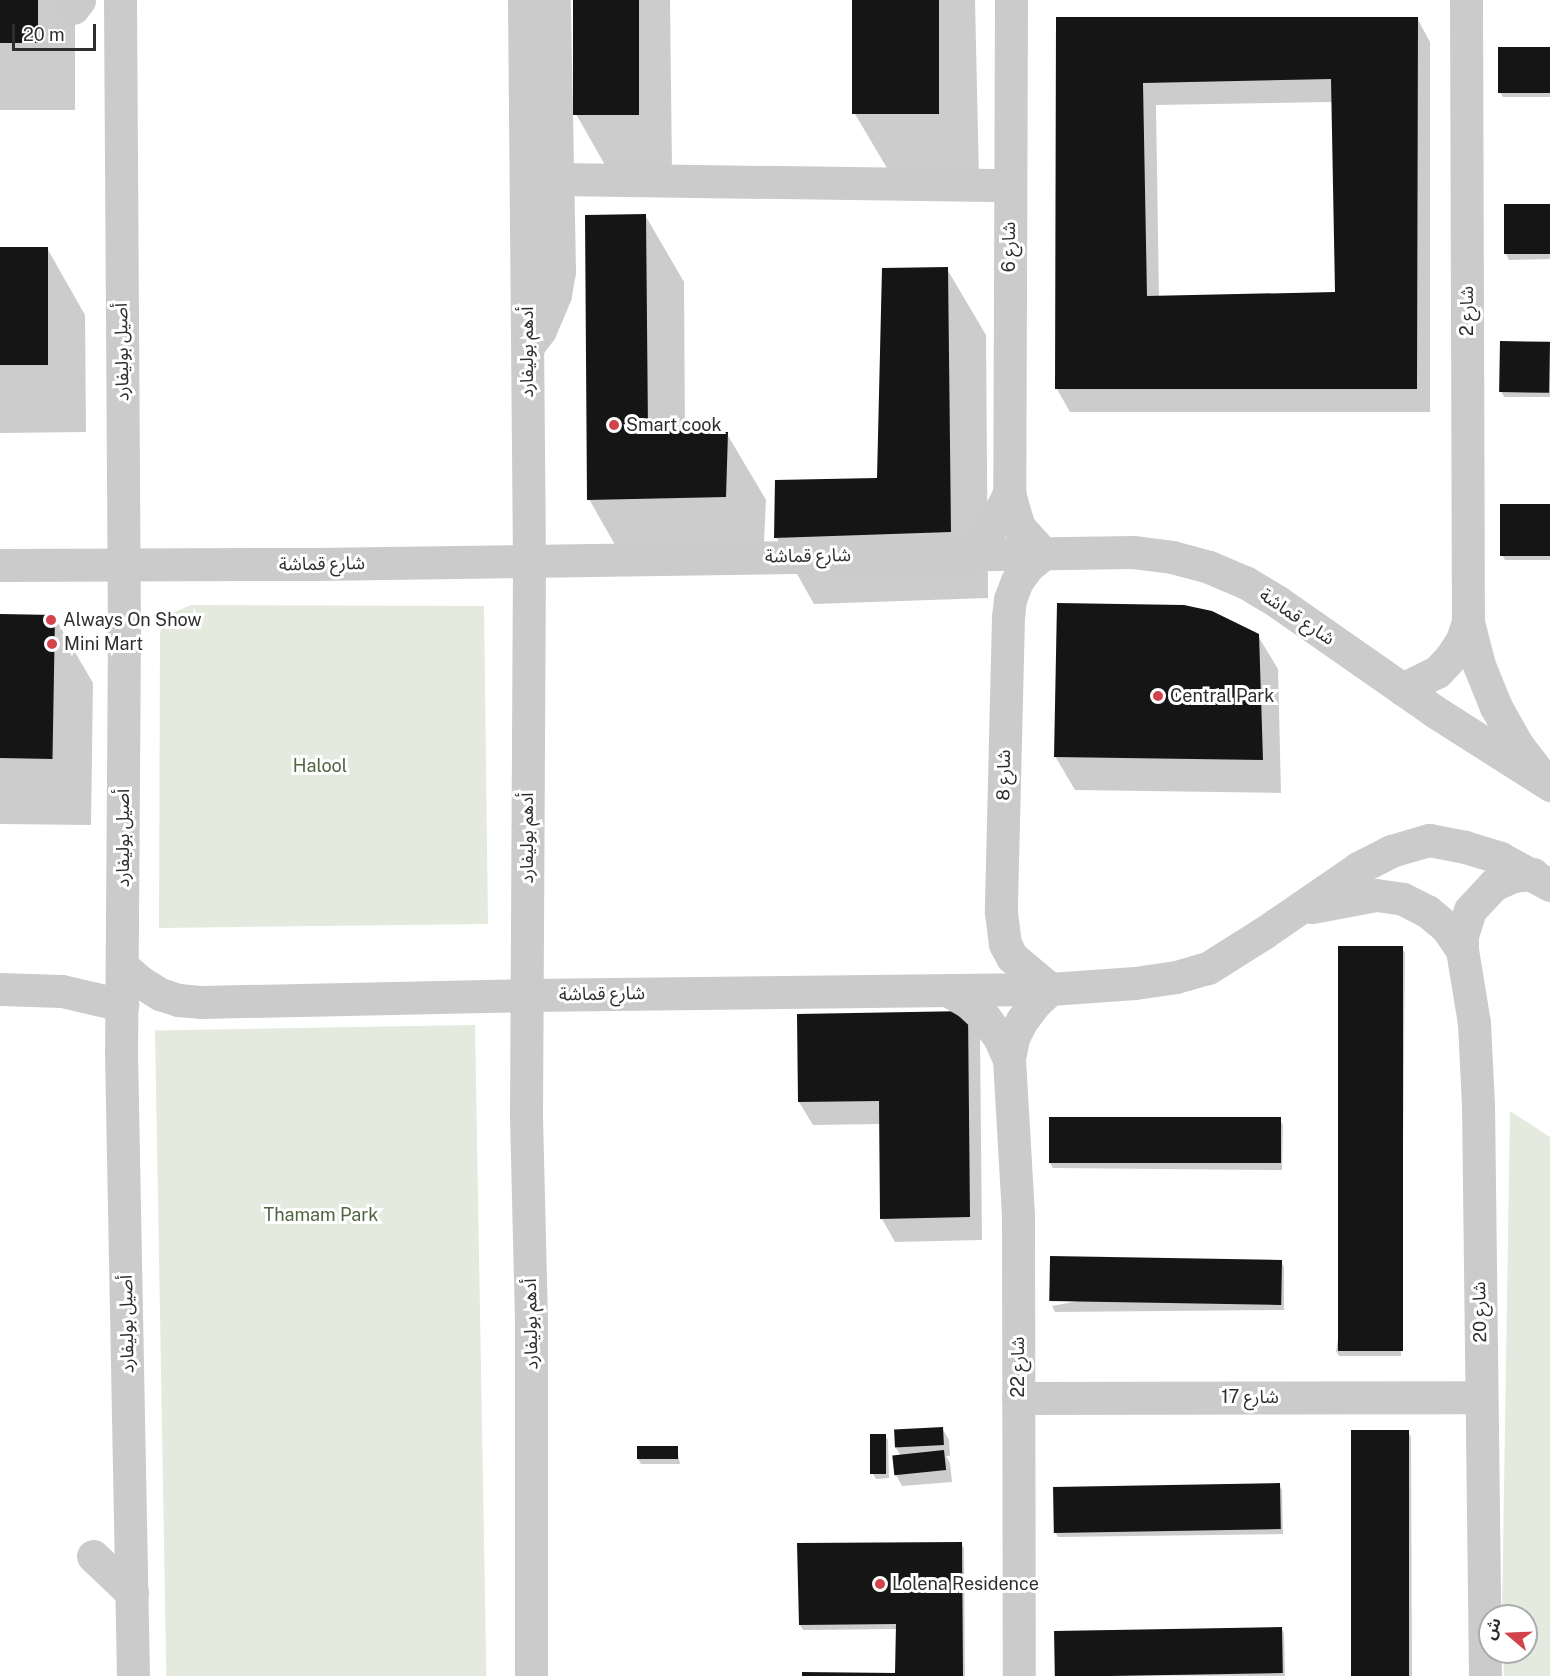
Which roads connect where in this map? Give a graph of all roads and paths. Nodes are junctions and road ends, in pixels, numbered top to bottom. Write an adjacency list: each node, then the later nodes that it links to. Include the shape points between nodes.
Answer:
1 (120, 0): 13 (street, أصيل بوليفارد)
2 (1011, 0): 6 (street, شارع 6)
3 (1466, 0): 14 (street, شارع 2)
4 (533, 2): 5 (street); 7 (street, أدهم بوليفارد)
5 (557, 179): 6 (street); 7 (street, via 559,272 555,294 540,330)
6 (1009, 185): 8 (street, شارع 6)
7 (527, 347): 11 (street, أدهم بوليفارد)
8 (1009, 493): 9 (street, شارع 6); 10 (street, شارع 6, via 1019,527)
9 (972, 554): 10 (street, شارع قماشة); 11 (street, شارع قماشة)
10 (1043, 554): 15 (street, شارع قماشة, via 1133,552 1209,567 1278,602); 22 (street, شارع 8, via 1028,566 1010,598 1001,912 1005,944 1012,957)
11 (529, 560): 13 (street, شارع قماشة); 24 (street, أدهم بوليفارد)
12 (0, 565): 13 (street, شارع قماشة)
13 (124, 565): 20 (street, أصيل بوليفارد)
14 (1468, 622): 15 (street, شارع 2, via 1462,640 1437,672); 16 (street, شارع 2, via 1479,665 1496,707 1518,746)
15 (1402, 689): 16 (street, شارع قماشة)
16 (1548, 784)
17 (1541, 880): 18 (street, شارع قماشة, via 1483,852 1429,840 1391,851 1358,868); 19 (street, شارع 20, via 1513,876 1493,885 1478,899 1465,922)
18 (1297, 910): 19 (street, شارع 20, via 1376,895 1402,899 1427,911 1447,928); 22 (street, شارع قماشة, via 1208,968 1135,983)
19 (1462, 950): 27 (street, شارع 20, via 1474,1023 1478,1105)
20 (122, 966): 24 (street, شارع قماشة, via 160,994 200,1002); 25 (street, أصيل بوليفارد)
21 (0, 989): 25 (street, via 62,991)
22 (1050, 989): 23 (street, شارع قماشة); 26 (street, شارع 22, via 1022,1020)
23 (947, 990): 24 (street, شارع قماشة); 26 (street, شارع 22, via 985,1018)
24 (526, 995): 32 (street, أدهم بوليفارد)
25 (122, 1005): 30 (street, أصيل بوليفارد)
26 (1009, 1059): 28 (street, شارع 22, via 1018,1214)
27 (1481, 1397): 28 (street, شارع 17); 34 (street, شارع 20)
28 (1018, 1398): 33 (street, شارع 22)
29 (93, 1556): 30 (street)
30 (132, 1593): 31 (street, أصيل بوليفارد)
31 (133, 1676)
32 (531, 1676)
33 (1018, 1676)
34 (1485, 1676)

